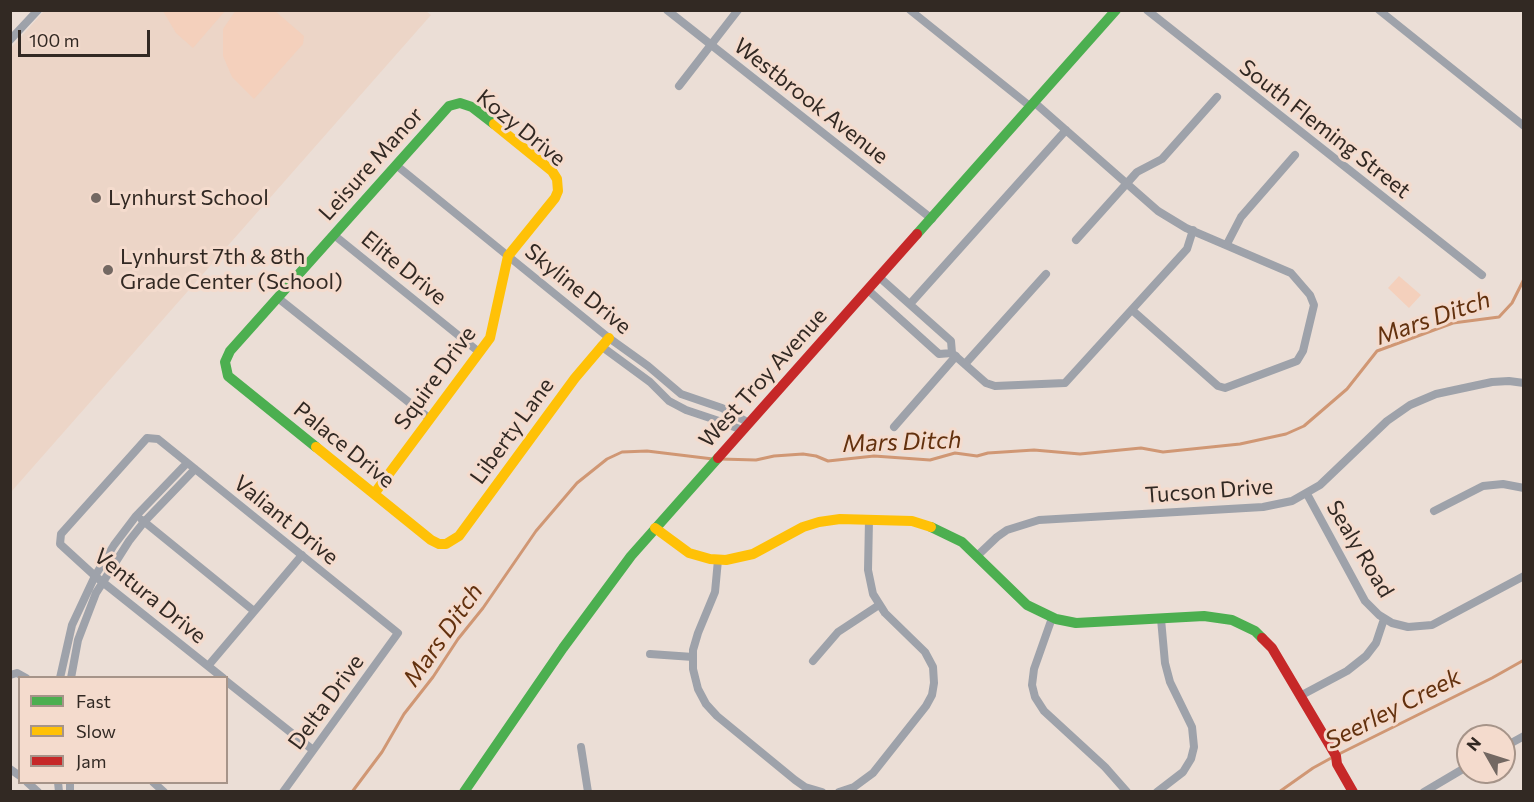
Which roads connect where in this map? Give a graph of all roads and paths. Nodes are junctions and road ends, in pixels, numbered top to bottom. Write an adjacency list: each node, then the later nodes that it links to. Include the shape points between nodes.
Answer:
1 (38, 10): 8 (street)
2 (667, 10): 9 (street, Westbrook Avenue)
3 (738, 10): 9 (street)
4 (910, 10): 13 (street)
5 (1116, 10): 13 (street, West Troy Avenue)
6 (1147, 10): 27 (street, South Fleming Street)
7 (1379, 10): 14 (street)
8 (10, 40)
9 (711, 45): 10 (street); 20 (street, Westbrook Avenue)
10 (679, 86)
11 (1217, 97): 19 (street, via 1162,159 1141,169)
12 (458, 103): 17 (street, Leisure Manor, via 446,109); 18 (street, Kozy Drive, via 472,107 552,171)
13 (1033, 105): 15 (street); 20 (street, West Troy Avenue)
14 (1524, 126)
15 (1066, 130): 19 (street); 31 (street)
16 (1295, 155): 24 (street, via 1241,217)
17 (396, 165): 22 (street, Leisure Manor); 25 (street, Skyline Drive)
18 (559, 184): 25 (street, Squire Drive, via 555,198)
19 (1127, 184): 21 (street, via 1165,216); 23 (street)
20 (932, 219): 28 (street, West Troy Avenue)
21 (1193, 230): 24 (street); 32 (street, via 1187,249)
22 (334, 235): 30 (street, Leisure Manor); 34 (street, Elite Drive)
23 (1076, 240)
24 (1227, 244): 32 (street, via 1291,273 1310,295 1314,305 1297,361 1222,388)
25 (508, 256): 33 (street, Skyline Drive); 34 (street, Squire Drive, via 492,331)
26 (1046, 274): 36 (street)
27 (1482, 275)
28 (879, 277): 29 (street, West Troy Avenue); 31 (street)
29 (868, 290): 35 (street, via 939,354); 40 (street, West Troy Avenue)
30 (278, 298): 37 (street, Leisure Manor, via 227,355); 39 (street)
31 (910, 304): 35 (street, via 951,341)
32 (1132, 310): 36 (street, via 1065,383 994,386)
33 (605, 342): 40 (street, Skyline Drive, via 648,366 681,394 722,408); 40 (street, Skyline Drive, via 669,401 686,410); 53 (street, Liberty Lane, via 459,536)
34 (479, 352): 39 (street, Squire Drive)
35 (954, 355): 36 (street); 41 (street)
36 (965, 364)
37 (225, 366): 46 (street, Palace Drive, via 232,380)
38 (1524, 382): 45 (street, Tucson Drive, via 1492,381 1436,394 1410,405 1386,421 1329,478)
39 (430, 419): 46 (street, Squire Drive)
40 (745, 427): 51 (street, West Troy Avenue)
41 (894, 427)
42 (187, 463): 43 (street, Valiant Drive); 48 (street); 52 (street, Valiant Drive, via 158,439 144,441 61,534)
43 (195, 469): 50 (street); 54 (street, Valiant Drive)
44 (1524, 488): 47 (street, via 1483,486)
45 (1307, 494): 55 (street, Tucson Drive, via 1271,507 1031,521 1007,530); 64 (street, Sealy Road, via 1365,601)
46 (374, 495): 53 (street, Palace Drive, via 432,541)
47 (1434, 511)
48 (136, 516): 50 (street); 57 (street)
49 (869, 520): 55 (street, via 928,525 951,535); 56 (street, via 815,523 750,555); 60 (street, via 868,578)
50 (144, 522): 59 (street); 61 (street)
51 (655, 528): 56 (street, via 686,551); 79 (street, West Troy Avenue, via 610,582)
52 (60, 540): 57 (street, Ventura Drive, via 63,549)
53 (446, 544)
54 (302, 555): 61 (street); 65 (street, Valiant Drive)
55 (978, 555): 62 (street, via 1021,600)
56 (718, 560): 67 (street, via 715,592)
57 (95, 576): 59 (street, Ventura Drive); 70 (street, via 72,625)
58 (1524, 576): 64 (street, via 1432,625 1408,627)
59 (103, 582): 69 (street, Ventura Drive); 71 (street, via 78,640)
60 (879, 605): 68 (street, via 838,632); 82 (street, via 928,655 934,687 926,706 870,777)
61 (254, 611): 69 (street)
62 (1052, 618): 63 (street, via 1076,623); 83 (street, via 1034,669 1035,697 1044,711)
63 (1161, 619): 74 (street, via 1212,616 1244,624 1272,648); 84 (street, via 1166,669 1192,727 1194,747 1183,772)
64 (1384, 619): 74 (street, via 1376,643 1354,667)
65 (398, 633): 76 (street, Delta Drive)
66 (650, 654): 67 (street)
67 (693, 657): 81 (street, via 695,682 717,716 798,783)
68 (813, 661)
69 (208, 666): 72 (street, Ventura Drive)
70 (60, 676)
71 (71, 676)
72 (220, 676)
73 (228, 683): 76 (street)
74 (1300, 696): 85 (street)
75 (581, 747): 80 (street)
76 (313, 750): 78 (street, Delta Drive)
77 (1456, 773): 86 (street)
78 (283, 792)
79 (464, 792)
80 (588, 792)
81 (822, 792)
82 (839, 792)
83 (1127, 792)
84 (1157, 792)
85 (1353, 792)
86 (1424, 792)

